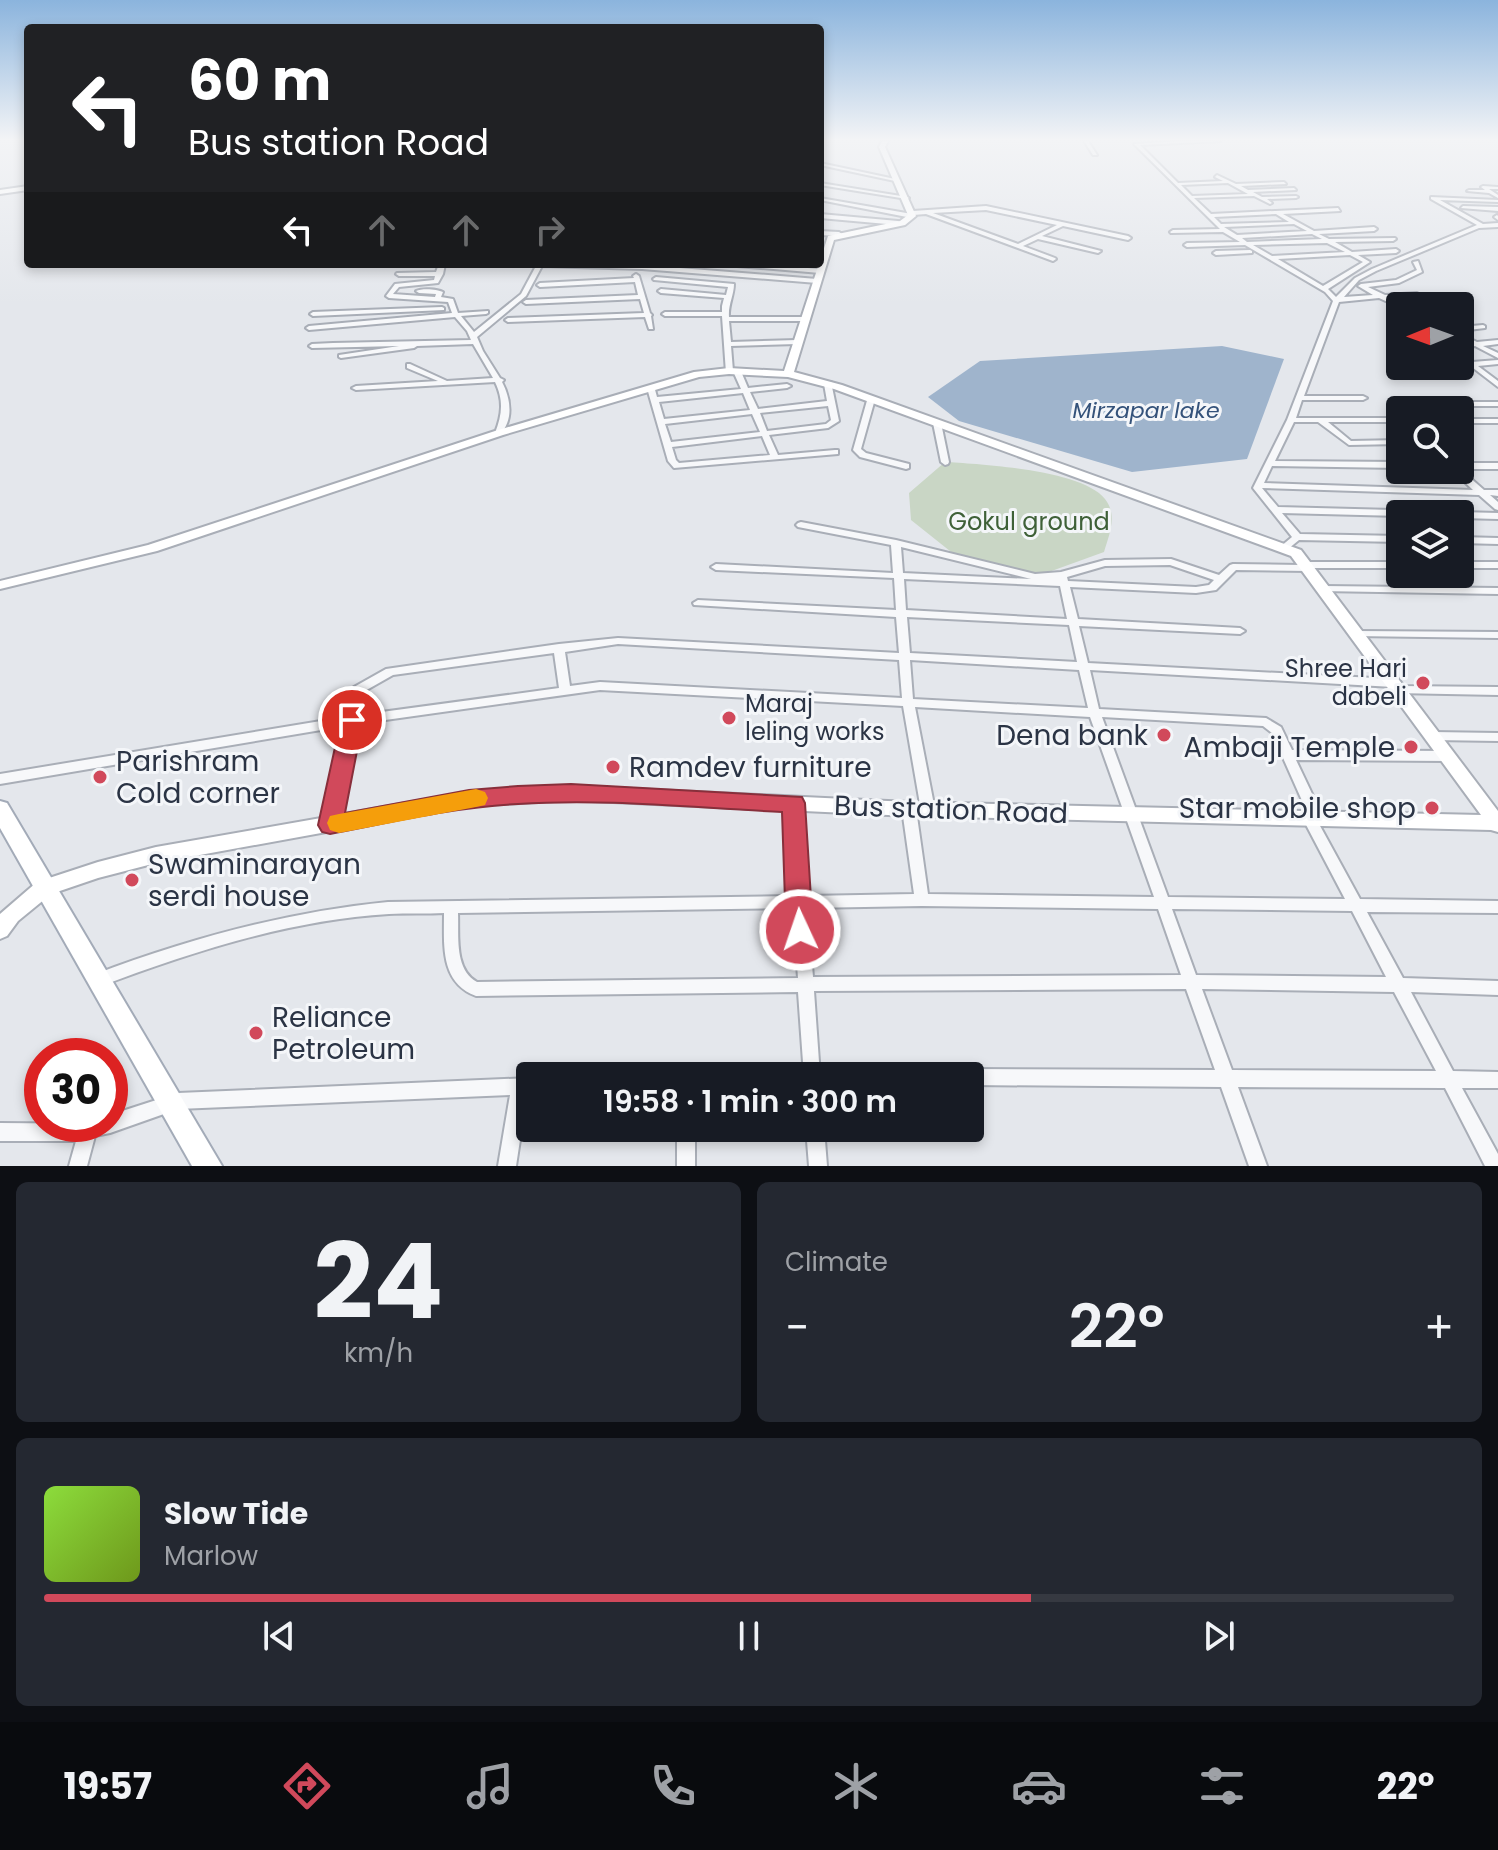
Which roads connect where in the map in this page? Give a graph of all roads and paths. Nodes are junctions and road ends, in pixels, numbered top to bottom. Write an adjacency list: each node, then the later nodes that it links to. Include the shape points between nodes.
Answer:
1 (891, 195): 7 (street)
2 (905, 195): 7 (street)
3 (1242, 195): 5 (street)
4 (1256, 195): 8 (street)
5 (1194, 197): 21 (street)
6 (1296, 197): 8 (street)
7 (907, 198): 19 (street)
8 (1262, 198): 12 (street)
9 (1473, 199): 10 (street); 14 (street); 27 (street, via 1433,198)
10 (1498, 199)
11 (824, 200): 19 (street)
12 (1270, 203)
13 (1463, 207): 14 (street)
14 (1485, 208): 15 (street); 22 (street)
15 (1498, 209)
16 (1338, 210): 18 (street)
17 (926, 212): 19 (street); 26 (street, via 986,208); 43 (street)
18 (1277, 213): 21 (street); 25 (street)
19 (913, 214): 24 (street)
20 (824, 216): 24 (street)
21 (1211, 216): 30 (street)
22 (1498, 218)
23 (824, 223): 29 (street)
24 (898, 223): 29 (street)
25 (1295, 223): 30 (street); 33 (street)
26 (1062, 224): 36 (street); 38 (street)
27 (1481, 225): 28 (street); 65 (street, via 1374,270)
28 (1498, 225)
29 (875, 227): 35 (street)
30 (1222, 228): 32 (street); 37 (street)
31 (1374, 229): 33 (street)
32 (1173, 232)
33 (1313, 232): 37 (street); 41 (street)
34 (824, 233): 35 (street)
35 (839, 234): 40 (street)
36 (1038, 237): 43 (street); 45 (street)
37 (1234, 237): 44 (street)
38 (1128, 238)
39 (1393, 239): 41 (street)
40 (825, 242)
41 (1331, 242): 44 (street); 49 (street)
42 (1187, 245): 44 (street)
43 (1019, 246): 51 (street)
44 (1248, 246): 47 (street)
45 (1098, 251)
46 (1396, 251): 49 (street)
47 (1256, 252): 48 (street); 50 (street)
48 (1216, 253)
49 (1352, 253): 50 (street); 67 (street, via 1367,262)
50 (1267, 258): 67 (street)
51 (1053, 259)
52 (1416, 262): 65 (street, via 1420,271 1400,281)
53 (441, 268): 61 (street)
54 (538, 268): 88 (street, via 524,295)
55 (634, 268): 63 (street)
56 (658, 268): 64 (street)
57 (784, 268): 59 (street)
58 (821, 268): 59 (street)
59 (820, 271): 64 (street)
60 (399, 274): 61 (street)
61 (440, 274): 76 (street, via 434,283 397,285 390,297 451,300)
62 (656, 279): 72 (street, via 728,284 733,286)
63 (637, 280): 66 (street); 71 (street)
64 (817, 281): 82 (street)
65 (1358, 284): 69 (street); 74 (street)
66 (540, 285)
67 (1323, 289): 74 (street)
68 (661, 291): 72 (street)
69 (1381, 296): 70 (street); 73 (street); 74 (street)
70 (1386, 296)
71 (643, 297): 75 (street); 80 (street)
72 (729, 297): 81 (street)
73 (1386, 298)
74 (1337, 300): 108 (street)
75 (526, 302)
76 (454, 312): 77 (street); 78 (street); 85 (street, via 409,322); 88 (street)
77 (486, 312)
78 (313, 314)
79 (665, 314): 81 (street)
80 (649, 315): 83 (street); 86 (street)
81 (726, 316): 82 (street); 91 (street)
82 (804, 319): 89 (street)
83 (508, 320)
84 (1483, 327): 87 (street)
85 (309, 328)
86 (651, 328)
87 (1474, 328)
88 (474, 339): 92 (street); 100 (street)
89 (797, 342): 91 (street); 101 (street)
90 (1498, 342): 93 (street)
91 (729, 344): 99 (street)
92 (422, 345): 94 (street, via 395,341); 95 (street)
93 (1476, 345): 96 (street)
94 (312, 346)
95 (341, 356)
96 (1498, 356)
97 (1498, 362): 104 (street, via 1472,364)
98 (410, 366): 102 (street)
99 (733, 371): 101 (street); 106 (street); 107 (street, via 698,374)
100 (500, 380): 102 (street); 122 (street, via 508,403)
101 (788, 380): 103 (street); 106 (street)
102 (448, 383): 105 (street)
103 (833, 385): 110 (street); 111 (street)
104 (1498, 385)
105 (356, 388)
106 (745, 390): 107 (street); 114 (street)
107 (653, 394): 120 (street); 122 (street)
108 (1299, 398): 109 (street); 115 (street)
109 (1363, 398)
110 (871, 399): 121 (street); 131 (street, via 857,450)
111 (832, 403): 114 (street); 123 (street, via 833,425)
112 (1474, 404): 113 (street)
113 (1498, 404)
114 (755, 412): 120 (street); 123 (street)
115 (1291, 420): 116 (street); 129 (street)
116 (1320, 420): 117 (street); 124 (street, via 1349,443)
117 (1386, 420)
118 (1474, 421): 119 (street)
119 (1498, 421)
120 (661, 422): 125 (street)
121 (937, 423): 128 (street); 149 (street)
122 (499, 433): 158 (street, via 152,548)
123 (764, 434): 125 (street); 127 (street)
124 (1386, 442)
125 (667, 445): 127 (street, via 672,461 682,467)
126 (835, 452): 127 (street)
127 (775, 457)
128 (945, 462)
129 (1270, 463): 130 (street); 135 (street)
130 (1386, 465)
131 (906, 466)
132 (1498, 466): 133 (street)
133 (1474, 467)
134 (1473, 484): 136 (street)
135 (1259, 485): 136 (street); 139 (street, via 1258,491)
136 (1482, 493): 137 (street); 138 (street)
137 (1498, 493)
138 (1498, 507)
139 (1275, 510): 140 (street); 144 (street)
140 (1386, 513)
141 (1474, 515): 142 (street)
142 (1498, 516)
143 (801, 525): 148 (street)
144 (1297, 537): 145 (street); 149 (street)
145 (1386, 539)
146 (1474, 540): 147 (street)
147 (1498, 541)
148 (896, 543): 155 (street); 157 (street, via 1018,575)
149 (1285, 547): 153 (street)
150 (1386, 565): 153 (street)
151 (1474, 565): 152 (street)
152 (1498, 565)
153 (1307, 566): 156 (street, via 1238,566); 159 (street)
154 (716, 567): 155 (street)
155 (899, 576): 157 (street); 162 (street)
156 (1220, 579): 157 (street, via 1212,588 1196,590); 157 (street, via 1171,562 1105,563)
157 (1063, 580): 163 (street)
158 (0, 585)
159 (1324, 589): 160 (street); 165 (street)
160 (1498, 591)
161 (698, 603): 162 (street)
162 (901, 614): 163 (street); 168 (street)
163 (1074, 623): 164 (street); 169 (street)
164 (1240, 631)
165 (1357, 634): 166 (street); 170 (street)
166 (1498, 635)
167 (559, 648): 168 (street, via 618,641); 171 (street); 175 (street, via 390,672 358,690)
168 (905, 657): 169 (street); 173 (street)
169 (1084, 666): 170 (street); 174 (street)
170 (1396, 686): 172 (street); 176 (street)
171 (565, 690): 173 (street, via 616,685); 175 (street)
172 (1498, 691)
173 (908, 703): 174 (street); 183 (street)
174 (1095, 715): 178 (street, via 1266,722 1277,730); 184 (street)
175 (348, 721): 180 (street); 187 (street)
176 (1433, 736): 177 (street); 179 (street)
177 (1498, 737)
178 (1288, 755): 179 (street); 185 (street)
179 (1447, 756): 186 (street)
180 (0, 779)
181 (793, 803): 183 (street, Bus station Road); 187 (street, Bus station Road, via 518,795); 190 (street)
182 (0, 809): 188 (main road)
183 (918, 809): 184 (street, Bus station Road); 189 (street)
184 (1131, 814): 185 (street, Bus station Road); 191 (street)
185 (1314, 819): 186 (street, Bus station Road); 192 (street)
186 (1497, 824)
187 (330, 825): 188 (street, Bus station Road, via 156,855)
188 (44, 888): 195 (street, Bus station Road); 196 (main road)
189 (922, 900): 190 (street); 191 (street)
190 (798, 903): 193 (street); 197 (street)
191 (1165, 903): 192 (street); 198 (street)
192 (1356, 906): 194 (street); 199 (street)
193 (451, 907): 196 (street, via 311,918 190,946); 197 (street, via 453,956 460,978 476,989)
194 (1498, 907)
195 (0, 930)
196 (98, 980): 207 (main road)
197 (803, 983): 198 (street); 201 (street)
198 (1194, 984): 199 (street); 203 (street)
199 (1398, 984): 200 (street); 204 (street)
200 (1498, 988)
201 (811, 1062)
202 (984, 1077): 203 (street)
203 (1227, 1078): 204 (street); 220 (street)
204 (1449, 1080): 205 (street); 221 (street)
205 (1498, 1080)
206 (516, 1086): 207 (street)
207 (171, 1102): 208 (street); 216 (main road)
208 (128, 1118)
209 (516, 1126): 217 (street)
210 (24, 1131): 211 (street)
211 (0, 1132)
212 (85, 1142): 215 (street)
213 (686, 1142): 218 (street)
214 (816, 1142): 219 (street)
215 (78, 1166)
216 (208, 1166)
217 (507, 1166)
218 (686, 1166)
219 (818, 1166)
220 (1258, 1166)
221 (1495, 1166)

